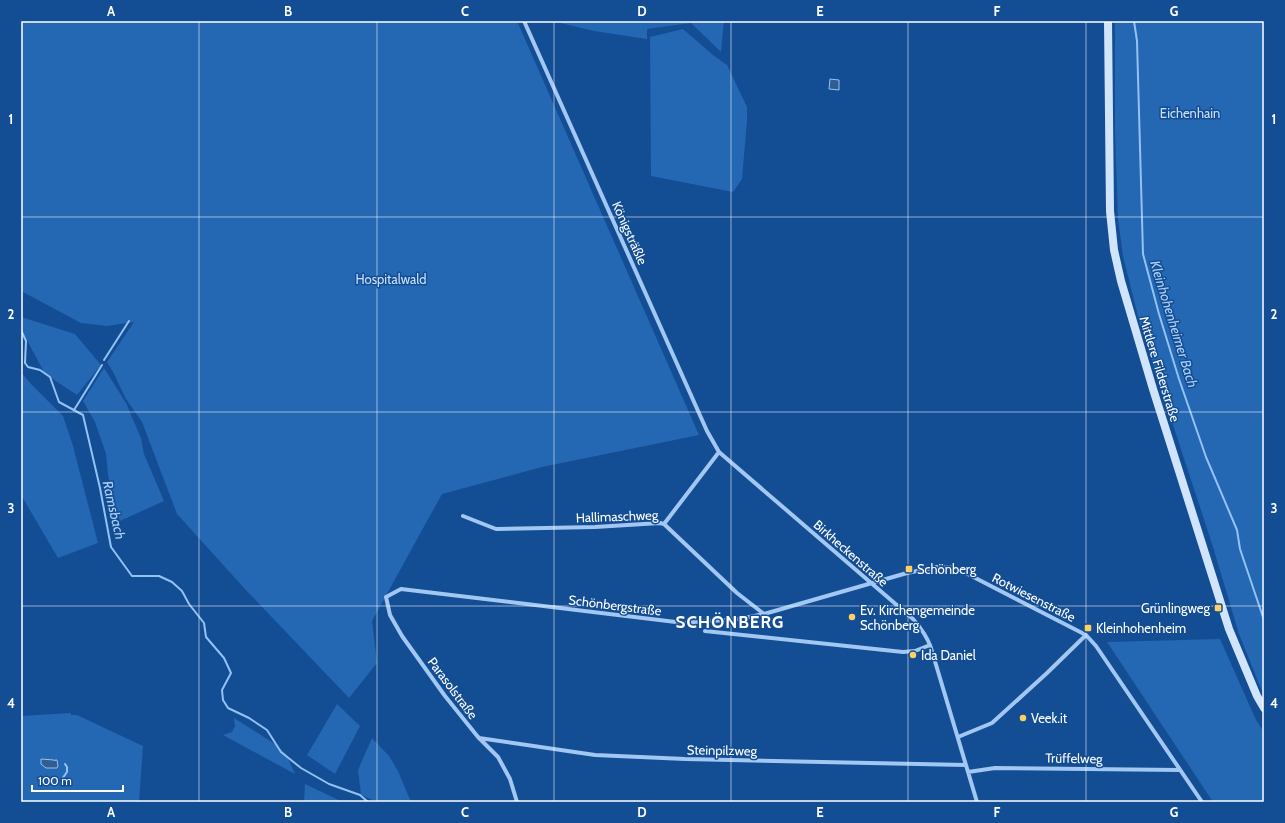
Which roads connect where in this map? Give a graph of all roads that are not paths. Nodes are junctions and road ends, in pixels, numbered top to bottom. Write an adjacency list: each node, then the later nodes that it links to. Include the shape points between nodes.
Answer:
1 (524, 21): 3 (street, Königsträßle, via 707,431)
2 (1108, 21): 12 (main road, Mittlere Filderstraße, via 1110,212 1120,281 1229,629)
3 (719, 452): 5 (street); 6 (street, Birkheckenstraße)
4 (462, 516): 5 (street, Hallimaschweg, via 496,528)
5 (664, 524): 8 (street, Hallimaschweg)
6 (871, 584): 8 (street, Schönbergstraße); 10 (street, Rotwiesenstraße, via 937,567 956,568); 11 (street, Birkheckenstraße, via 913,619 927,636)
7 (401, 589): 8 (street, Schönbergstraße, via 684,623 739,619); 14 (street, Parasolstraße, via 386,597 390,615 440,690)
8 (764, 614)
9 (705, 631): 11 (street, via 903,652 916,651)
10 (1086, 635): 13 (street, via 992,723); 16 (street, Rotwiesenstraße)
11 (930, 645): 13 (street, Birkheckenstraße)
12 (1264, 708)
13 (958, 737): 15 (street, Birkheckenstraße)
14 (479, 738): 15 (street, Steinpilzweg, via 595,755); 18 (street, Parasolstraße, via 498,757 510,779)
15 (966, 765): 17 (street, Birkheckenstraße)
16 (1180, 770): 17 (street, Trüffelweg, via 995,768); 20 (street, Rotwiesenstraße)
17 (968, 772): 19 (street, Birkheckenstraße)
18 (517, 802)
19 (977, 802)
20 (1202, 802)

